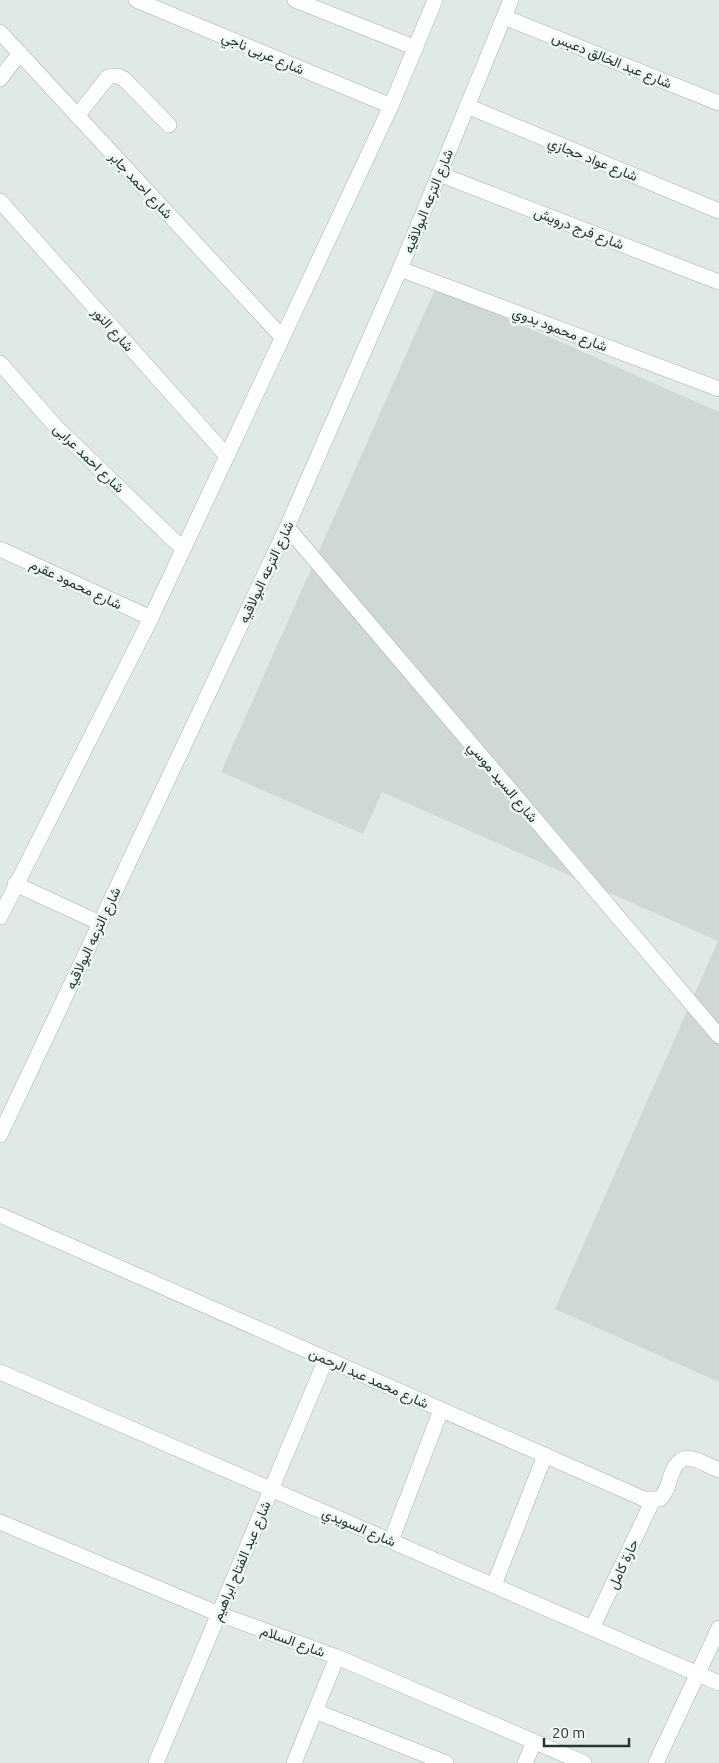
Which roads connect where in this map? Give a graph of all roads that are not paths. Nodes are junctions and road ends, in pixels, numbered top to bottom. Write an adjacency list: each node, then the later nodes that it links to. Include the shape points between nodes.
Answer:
1 (136, 0): 11 (street, شارع عربى ناجي)
2 (296, 0): 7 (street)
3 (435, 0): 7 (street)
4 (511, 0): 5 (street, شارع الترعه البولاقيه)
5 (504, 17): 10 (street, شارع عبد الخالق دعبس); 12 (street, شارع الترعه البولاقيه)
6 (0, 32): 8 (street, شارع احمد جابر)
7 (416, 48): 11 (street)
8 (20, 53): 9 (street); 13 (street, شارع احمد جابر)
9 (0, 79)
10 (719, 103)
11 (390, 106): 20 (street)
12 (467, 106): 15 (street, شارع الترعه البولاقيه); 17 (street, شارع عواد حجازي)
13 (77, 116): 14 (street, via 113,75 124,79); 20 (street, شارع احمد جابر)
14 (169, 125)
15 (439, 174): 18 (street, شارع الترعه البولاقيه); 19 (street, شارع فرج درويش)
16 (0, 201): 23 (street, شارع النور)
17 (719, 211)
18 (400, 269): 22 (street, شارع محمود بدوي); 24 (street, شارع الترعه البولاقيه)
19 (719, 282)
20 (282, 337): 23 (street)
21 (0, 363): 26 (street, شارع احمد عرابى, via 57,428)
22 (719, 389)
23 (226, 456): 26 (street)
24 (287, 527): 30 (street, شارع الترعه البولاقيه); 31 (street, شارع السيد موسي)
25 (0, 549): 27 (street, شارع محمود عقرم)
26 (184, 549): 27 (street)
27 (151, 618): 28 (street)
28 (15, 884): 29 (street); 30 (street)
29 (1, 912)
30 (100, 923): 32 (street, شارع الترعه البولاقيه)
31 (719, 1036)
32 (0, 1135)
33 (0, 1215): 34 (street, شارع محمد عبد الرحمن)
34 (326, 1359): 36 (street, شارع محمد عبد الرحمن); 39 (street, شارع عبد الفتاح ابراهيم)
35 (0, 1372): 39 (street, شارع السويدي)
36 (441, 1410): 37 (street, شارع محمد عبد الرحمن); 42 (street)
37 (545, 1455): 40 (street, شارع محمد عبد الرحمن, via 644,1499); 43 (street)
38 (719, 1470): 40 (street, via 692,1458 684,1458 674,1467 665,1494)
39 (271, 1489): 42 (street, شارع السويدي); 44 (street, شارع عبد الفتاح ابراهيم)
40 (653, 1500): 45 (street, حارة كامل)
41 (0, 1522): 44 (street, شارع السلام)
42 (391, 1541): 43 (street, شارع السويدي)
43 (494, 1585): 45 (street, شارع السويدي)
44 (219, 1614): 47 (street, شارع السلام); 52 (street, شارع عبد الفتاح ابراهيم)
45 (592, 1628): 48 (street, شارع السويدي)
46 (719, 1628): 48 (street)
47 (336, 1657): 50 (street); 51 (street, شارع السلام)
48 (698, 1673): 49 (street, شارع السويدي); 57 (street)
49 (719, 1682)
50 (315, 1710): 53 (street); 54 (street)
51 (534, 1742): 55 (street); 56 (street, شارع السلام)
52 (156, 1763)
53 (294, 1763)
54 (446, 1763)
55 (526, 1763)
56 (584, 1763)
57 (656, 1763)

